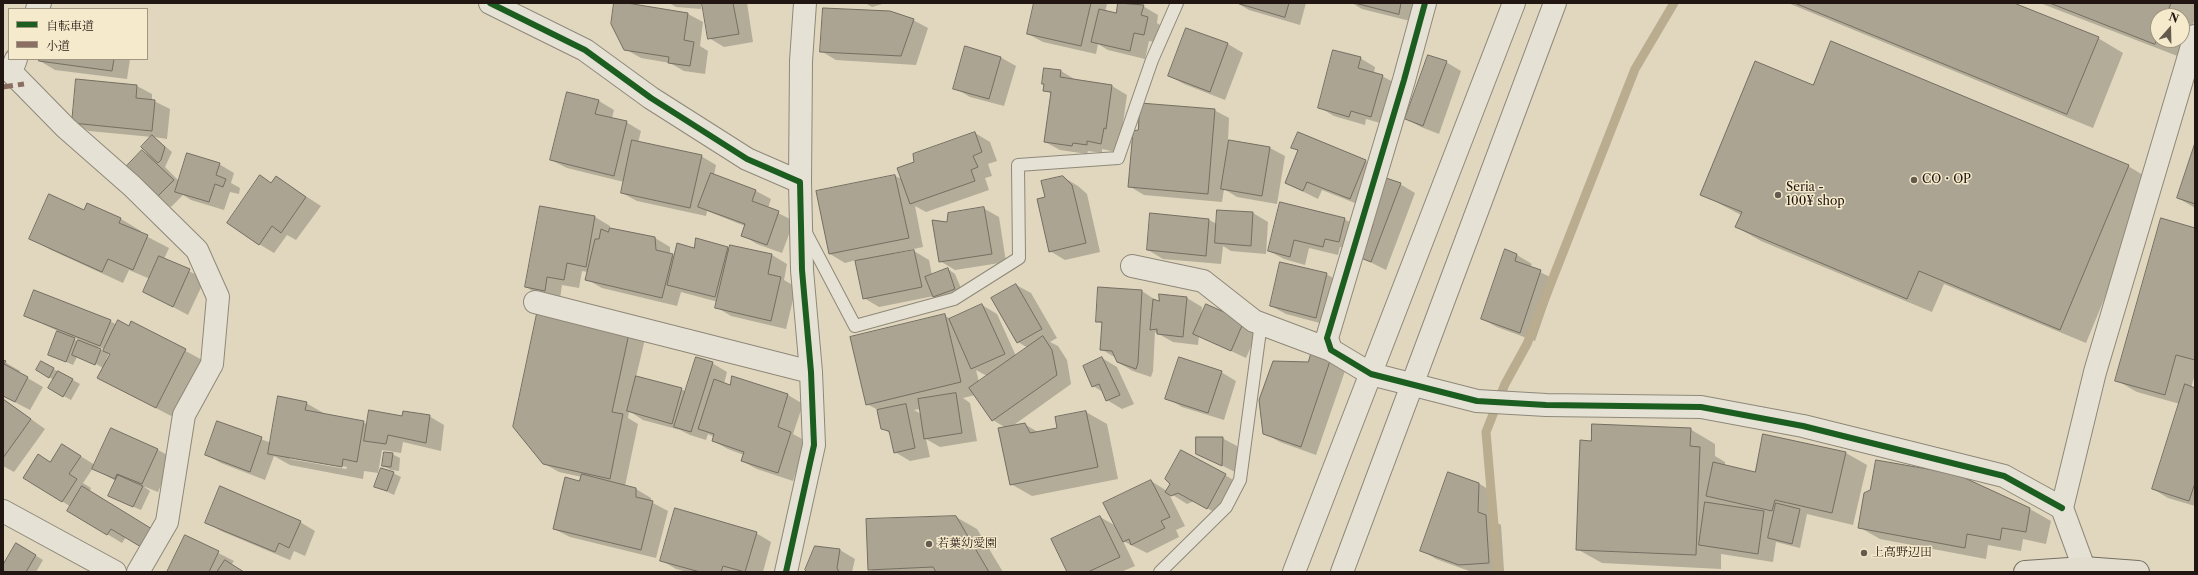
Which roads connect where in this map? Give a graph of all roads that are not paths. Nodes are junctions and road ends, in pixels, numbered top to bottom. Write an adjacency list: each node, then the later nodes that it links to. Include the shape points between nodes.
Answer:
1 (490, 3): 9 (street, via 585,50 651,98 747,159)
2 (805, 3): 9 (street, via 801,61)
3 (1177, 3): 10 (lane, via 1152,60 1118,158 1018,165 1019,258 954,299 855,326)
4 (1425, 3): 14 (street, via 1327,338)
5 (1514, 3): 16 (street)
6 (1555, 3): 17 (street)
7 (2195, 36): 18 (street, via 2095,372)
8 (16, 60): 22 (street, via 11,72 66,128 132,186 197,250 218,297 212,364 184,415 167,522)
9 (800, 182): 10 (street)
10 (801, 223): 15 (street, via 802,270)
11 (1132, 266): 13 (street, via 1203,281 1254,321)
12 (535, 302): 15 (street)
13 (1261, 323): 14 (street); 24 (lane, via 1240,480 1226,507)
14 (1331, 350): 16 (street)
15 (811, 372): 23 (street, via 814,445)
16 (1371, 374): 17 (street); 25 (street)
17 (1412, 384): 18 (street, via 1477,401 1546,405 1701,407 1803,426 2004,476); 26 (street)
18 (2062, 508): 20 (street)
19 (3, 511): 21 (street)
20 (2084, 568): 27 (main road); 28 (main road)
21 (115, 572)
22 (138, 572)
23 (786, 572)
24 (1160, 572)
25 (1294, 572)
26 (1342, 572)
27 (2025, 572)
28 (2138, 572)

